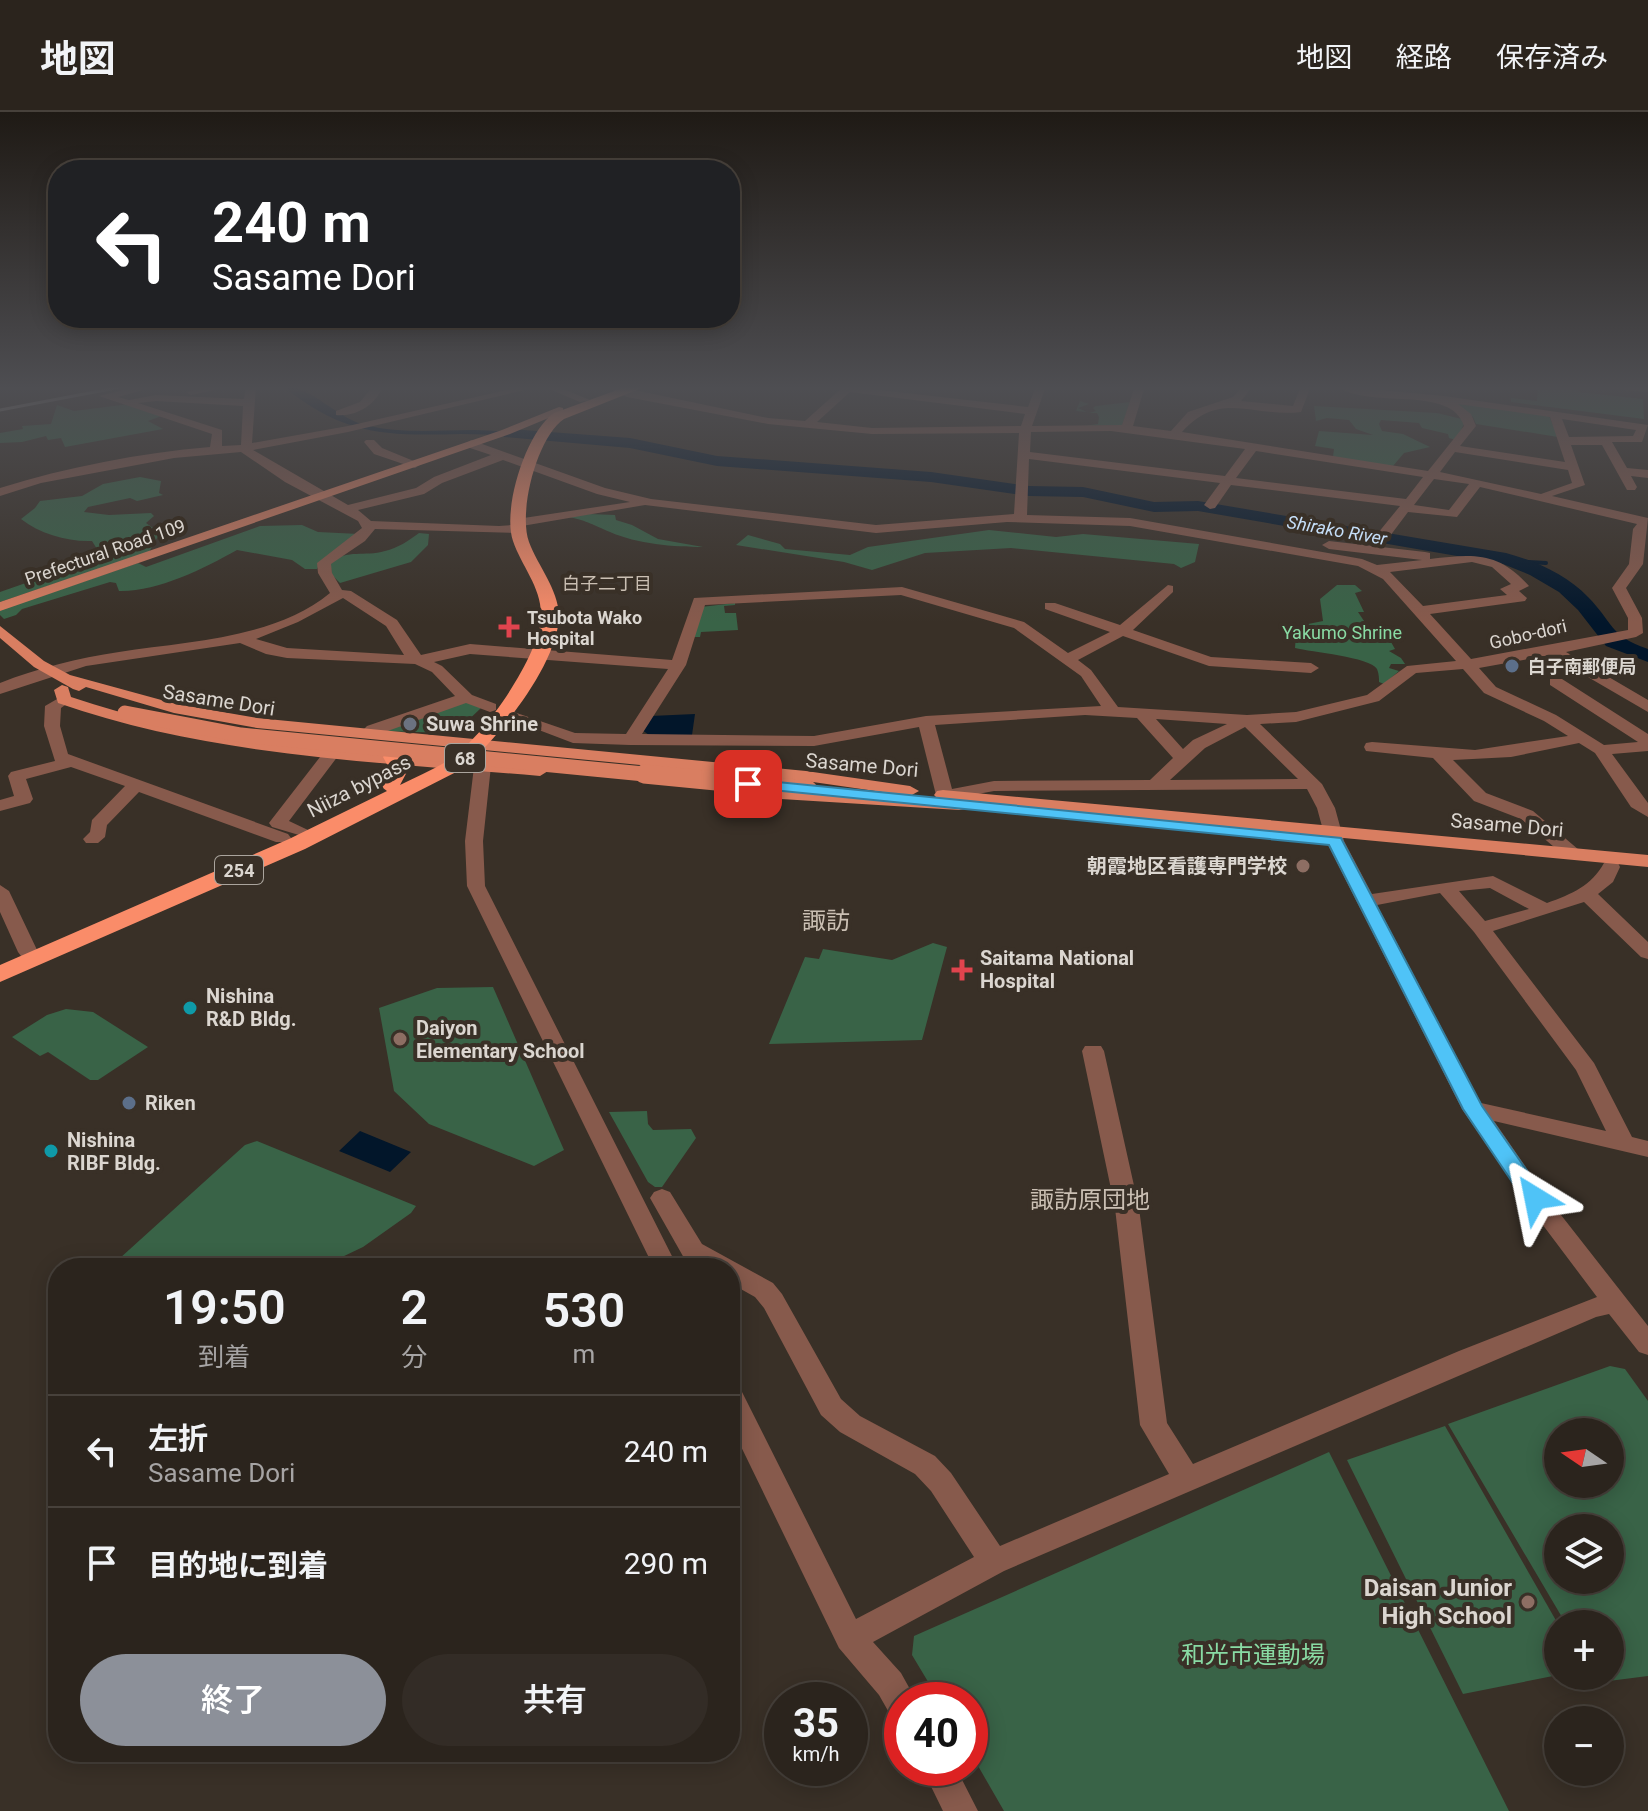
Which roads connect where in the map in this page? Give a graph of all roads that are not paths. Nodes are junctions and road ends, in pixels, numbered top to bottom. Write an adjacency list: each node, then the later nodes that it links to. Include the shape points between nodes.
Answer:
1 (115, 465): 23 (street)
2 (267, 465): 24 (street)
3 (410, 465): 24 (main road, Prefectural Road 109)
4 (417, 465): 19 (street)
5 (476, 465): 19 (street)
6 (526, 465): 33 (highway)
7 (530, 465): 26 (street)
8 (1023, 465): 30 (street)
9 (1105, 465): 20 (street)
10 (1240, 465): 20 (street)
11 (1370, 465): 18 (street)
12 (1439, 465): 18 (street)
13 (1562, 465): 15 (street)
14 (1621, 465): 16 (street)
15 (1573, 467): 25 (street, via 1577,488)
16 (1624, 471): 17 (street); 22 (street)
17 (1648, 474)
18 (1432, 475): 21 (street); 28 (street)
19 (445, 477): 29 (street, via 420,491)
20 (1228, 481): 27 (street); 28 (street)
21 (1478, 482): 25 (street); 28 (street, via 1452,514)
22 (1631, 487)
23 (0, 492)
24 (320, 496): 29 (street); 42 (main road, Prefectural Road 109)
25 (1538, 496): 31 (street)
26 (651, 503): 30 (street, via 876,529); 33 (street)
27 (1210, 505)
28 (1407, 506): 34 (street)
29 (347, 509): 32 (street)
30 (1020, 518): 38 (street, via 1154,525)
31 (1648, 522): 36 (street, via 1640,529)
32 (369, 525): 33 (street); 40 (street, via 360,538 324,563)
33 (514, 527): 51 (highway, Niiza bypass / 254, via 549,607 549,627)
34 (1385, 533)
35 (1325, 545): 37 (street, via 1428,556)
36 (1642, 546): 46 (street, via 1619,588 1636,621 1636,633)
37 (1438, 562): 38 (street); 43 (street, via 1472,558 1497,564 1522,586 1507,589 1520,598)
38 (1378, 569): 43 (street)
39 (1168, 589): 45 (street)
40 (338, 594): 47 (street, via 319,607); 53 (street, via 392,623)
41 (1050, 606): 45 (street)
42 (0, 607)
43 (1420, 611): 54 (street)
44 (0, 630): 57 (main road, Sasame Dori / 68)
45 (1125, 631): 52 (street); 56 (street, via 1209,661)
46 (1623, 635): 48 (street); 49 (street, Gobo-dori)
47 (240, 638): 53 (street, via 287,653); 57 (street)
48 (1648, 640)
49 (1551, 649): 54 (street, Gobo-dori); 64 (street)
50 (0, 650): 58 (main road, Sasame Dori / 68)
51 (532, 655): 53 (street, via 463,649); 55 (street); 65 (highway, Niiza bypass / 254)
52 (1070, 658): 55 (street, via 1019,625 902,591 699,601); 66 (street)
53 (420, 660): 62 (street)
54 (1468, 664): 68 (street, via 1490,690); 69 (street, Gobo-dori, via 1412,669 1373,698 1334,710)
55 (678, 665): 73 (street)
56 (1311, 668)
57 (49, 670): 58 (street); 61 (main road, Sasame Dori / 68)
58 (32, 675): 60 (street); 61 (main road, Sasame Dori / 68)
59 (1556, 682): 63 (street)
60 (0, 689)
61 (64, 690): 71 (main road, via 87,682 217,717); 78 (main road, via 159,730); 84 (street, via 53,706 52,726 58,753); 90 (main road, Sasame Dori / 68, bridge, via 241,735)
62 (466, 698): 65 (street, Gobo-dori); 71 (street)
63 (1595, 707): 68 (street); 74 (street)
64 (1648, 707)
65 (496, 710): 73 (street, Gobo-dori, via 573,738); 80 (highway, Niiza bypass / 254)
66 (1113, 712): 67 (street, Gobo-dori); 70 (street, Gobo-dori)
67 (1143, 715): 69 (street, Gobo-dori); 82 (street)
68 (1550, 718): 72 (street)
69 (1247, 720): 82 (street); 86 (street)
70 (926, 721): 73 (street, Gobo-dori, via 814,741); 92 (street)
71 (368, 733): 80 (main road)
72 (1581, 738): 77 (street); 79 (street, via 1527,749)
73 (637, 740): 83 (street)
74 (1648, 744): 77 (street)
75 (1372, 747): 79 (street)
76 (540, 750): 80 (main road); 83 (main road); 85 (main road, via 525,754 518,764)
77 (1601, 750): 94 (street)
78 (333, 752): 81 (main road); 95 (street, via 278,823)
79 (1438, 754): 98 (street, via 1480,797 1527,815)
80 (465, 755): 81 (main road); 85 (main road); 87 (highway, Niiza bypass / 254); 111 (highway, Niiza bypass / 254, via 297,844); 117 (street, via 476,886)
81 (393, 757): 87 (highway, via 399,768)
82 (1181, 757): 88 (street)
83 (634, 759): 91 (main road)
84 (69, 762): 89 (street); 93 (street, via 17,776 24,799)
85 (529, 770): 92 (main road, via 814,798)
86 (1313, 784): 88 (street); 96 (street)
87 (389, 785): 95 (highway, Niiza bypass / 254)
88 (1154, 785): 92 (street, via 994,786)
89 (135, 786): 95 (street); 97 (street, via 98,824 99,833)
90 (806, 786): 91 (main road, Sasame Dori / 68); 92 (main road, Sasame Dori / 68)
91 (910, 791): 92 (main road, Sasame Dori / 68)
92 (952, 800): 96 (main road, Sasame Dori / 68)
93 (0, 806)
94 (1648, 812)
95 (290, 834): 108 (highway, Niiza bypass / 254)
96 (1334, 836): 98 (main road, Sasame Dori / 68); 100 (main road, Sasame Dori / 68); 105 (street)
97 (92, 839)
98 (1573, 854): 99 (main road, Sasame Dori / 68)
99 (1648, 861)
100 (1611, 867): 101 (main road, Sasame Dori / 68); 104 (street, via 1607,879)
101 (1648, 871)
102 (1445, 887): 105 (street); 106 (street, via 1497,883); 107 (street)
103 (0, 891): 108 (street)
104 (1588, 895): 106 (street); 109 (street)
105 (1367, 901): 113 (street)
106 (1543, 909): 107 (street)
107 (1481, 928): 114 (street, via 1586,1068)
108 (28, 952): 110 (highway, Niiza bypass / 254)
109 (1648, 953)
110 (0, 964)
111 (0, 974)
112 (1093, 1051): 123 (street, via 1129,1222 1154,1425)
113 (1473, 1109): 114 (street); 120 (street)
114 (1624, 1144): 115 (street)
115 (1648, 1149)
116 (662, 1198): 118 (street, via 693,1251)
117 (661, 1258)
118 (705, 1258)
119 (740, 1277): 124 (street, via 773,1301 831,1407 850,1424 925,1465)
120 (1616, 1302): 121 (street); 123 (street)
121 (1648, 1345)
122 (740, 1416): 125 (street)
123 (1187, 1480): 124 (street)
124 (994, 1562): 125 (street)
125 (850, 1638): 126 (street)
126 (888, 1682)
127 (948, 1786): 128 (street)
128 (961, 1811)

